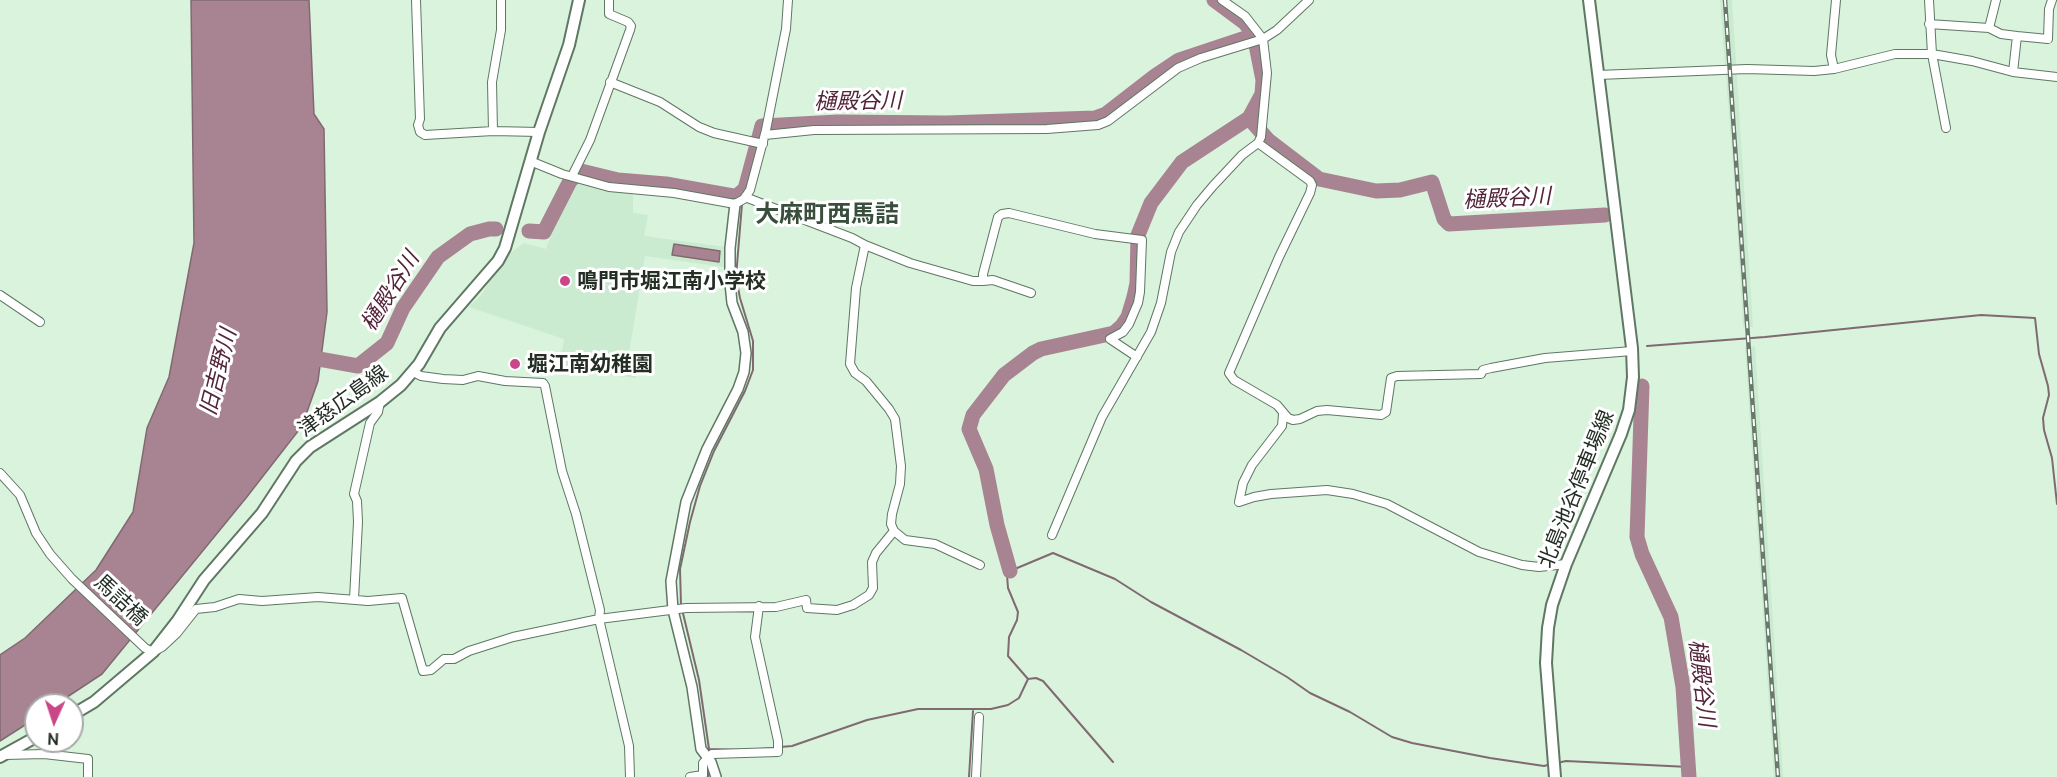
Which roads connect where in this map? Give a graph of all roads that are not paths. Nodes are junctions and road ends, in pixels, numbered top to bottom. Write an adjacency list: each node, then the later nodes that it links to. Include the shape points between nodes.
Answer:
1 (416, 0): 25 (street, via 420,132 425,135)
2 (501, 0): 25 (street, via 501,30 492,82)
3 (579, 0): 26 (main road, 津慈広島線, via 569,45)
4 (609, 0): 22 (street, via 609,14 631,26)
5 (788, 0): 24 (street)
6 (1221, 0): 16 (street, via 1245,16)
7 (1309, 0): 16 (street, via 1277,30)
8 (1589, 0): 20 (main road, 北島池谷停車場線)
9 (1836, 0): 18 (street, via 1830,55)
10 (1929, 0): 13 (street)
11 (1996, 0): 14 (street)
12 (2052, 0): 15 (street, via 2048,39)
13 (1929, 24): 14 (street); 17 (street)
14 (1989, 28): 15 (street)
15 (2017, 36): 19 (street)
16 (1257, 41): 24 (street, via 1178,68 1098,125 1047,129); 27 (street, via 1267,73)
17 (1932, 54): 18 (street, via 1895,54); 19 (street); 23 (street)
18 (1834, 69): 20 (street)
19 (2013, 72): 21 (street)
20 (1598, 75): 37 (main road, 北島池谷停車場線)
21 (2057, 77)
22 (610, 82): 28 (street, via 660,102 699,127); 30 (street)
23 (1946, 128)
24 (766, 129): 28 (street)
25 (493, 131): 26 (street)
26 (539, 132): 29 (main road, 津慈広島線)
27 (1261, 137): 38 (street, via 1213,186 1179,232 1154,322); 41 (street, via 1310,181 1311,193 1229,373 1234,380 1277,405)
28 (763, 144): 31 (street, via 750,190)
29 (531, 161): 30 (street); 39 (main road, 津慈広島線, via 506,248 440,328)
30 (574, 177): 31 (street, via 609,187)
31 (740, 201): 32 (street); 49 (street, via 730,248 730,283 732,303 743,332 744,372 686,502 671,581)
32 (865, 245): 33 (street, via 910,263); 43 (street, via 856,288 850,364 895,420 901,466 892,514)
33 (983, 281): 34 (street, via 993,280); 38 (street, via 998,217 1002,214 1142,240 1138,303 1123,332 1110,339)
34 (1031, 292)
35 (0, 295): 36 (street)
36 (40, 322)
37 (1632, 351): 41 (street, via 1545,357 1483,370 1481,374 1397,376 1391,378 1386,412 1381,415 1327,410 1293,420); 45 (main road, 北島池谷停車場線, via 1629,410)
38 (1137, 357): 44 (street, via 1102,417)
39 (412, 372): 40 (main road, 津慈広島線); 50 (street, via 443,379 478,376 543,383 557,452 600,610)
40 (380, 402): 47 (street, via 370,423 354,495 358,522); 51 (main road, 津慈広島線, via 310,447 296,461 262,513 204,580 178,620)
41 (1283, 414): 45 (street, via 1282,426 1252,465 1239,502 1271,494 1327,490 1353,494 1387,504 1479,552 1522,565)
42 (0, 473): 51 (street, 馬詰橋, via 20,495 43,546 72,579)
43 (894, 531): 46 (street, via 905,540 935,544); 48 (street, via 872,562 873,588 853,606 837,610 807,608 806,600)
44 (1052, 535)
45 (1566, 564): 62 (main road, 北島池谷停車場線, via 1552,604 1546,663)
46 (980, 565)
47 (354, 599): 50 (street, via 402,598 423,671 431,670 444,659 454,659 513,637); 51 (street, via 239,599 203,607 196,609 162,647)
48 (759, 606): 49 (street); 56 (street, via 755,637 778,752)
49 (679, 608): 50 (street); 56 (street, via 701,749)
50 (599, 619): 58 (street, via 629,746)
51 (149, 650): 52 (main road, 津慈広島線)
52 (84, 708)
53 (978, 717): 61 (street)
54 (24, 743): 55 (main road)
55 (3, 756): 57 (street, via 44,754 88,759)
56 (707, 758): 59 (street, via 703,775); 60 (street)
57 (88, 777)
58 (630, 777)
59 (690, 777)
60 (716, 777)
61 (976, 777)
62 (1555, 777)

